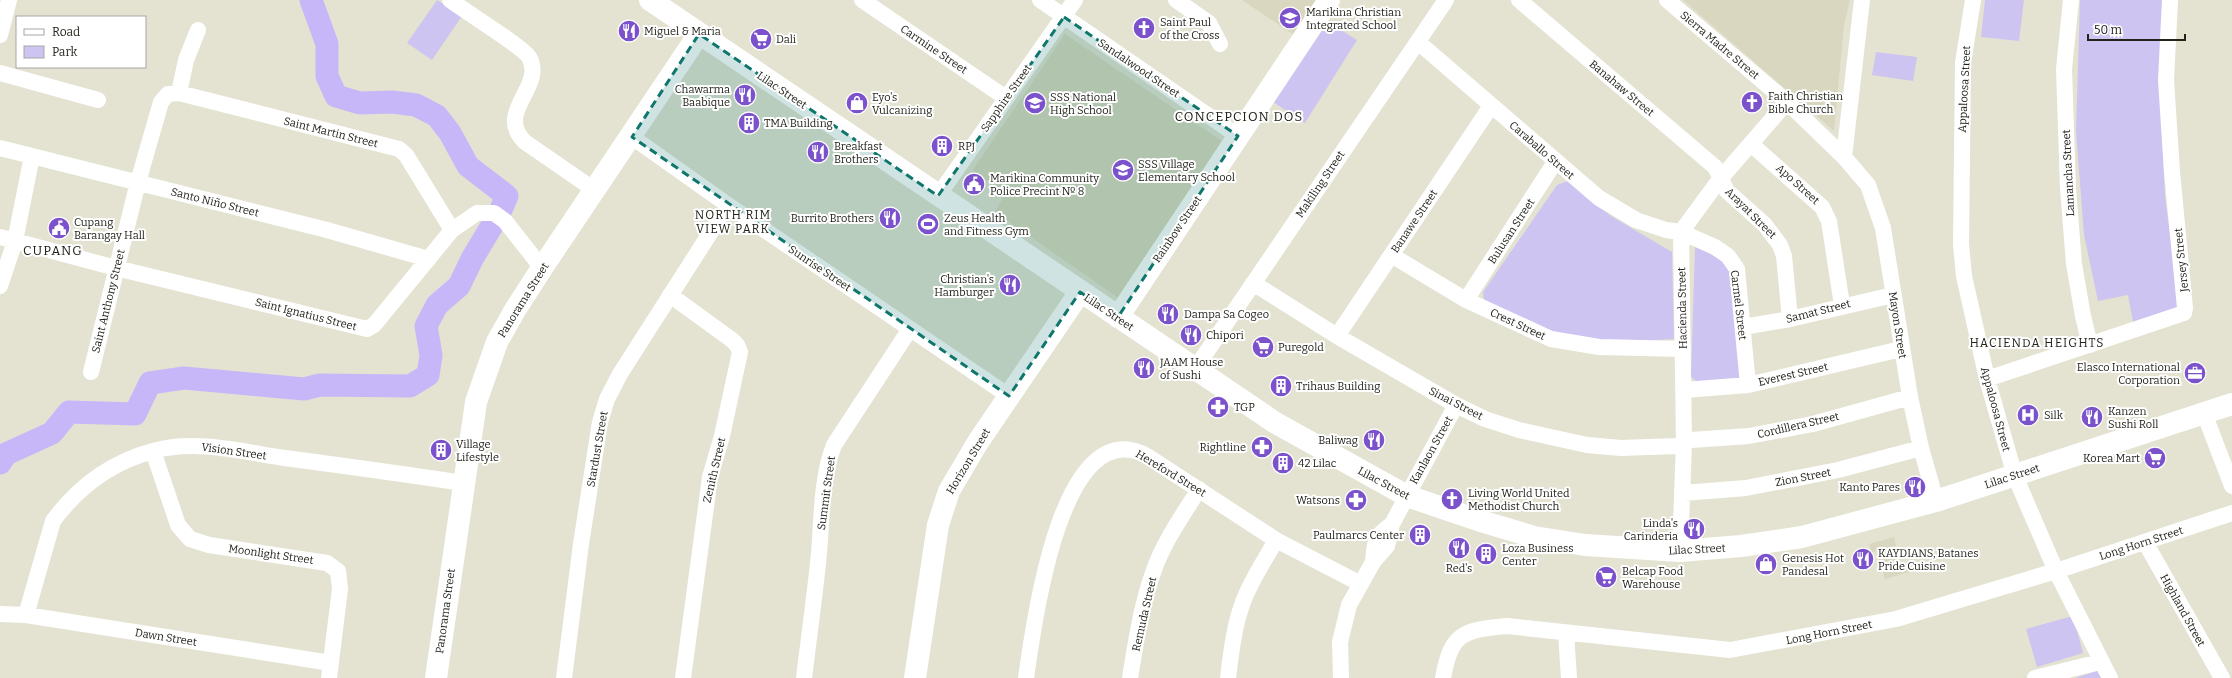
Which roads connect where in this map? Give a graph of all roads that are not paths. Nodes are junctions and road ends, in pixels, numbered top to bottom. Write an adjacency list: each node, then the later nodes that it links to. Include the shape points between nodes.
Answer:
1 (9, 0): 17 (street)
2 (450, 0): 37 (street, via 528,55 533,71 515,115 518,132 526,142)
3 (650, 0): 19 (main road, Lilac Street)
4 (862, 0): 24 (street, Carmine Street)
5 (1040, 0): 16 (street, Sandalwood Street)
6 (1075, 0): 16 (street, Sapphire Street)
7 (1176, 0): 21 (street, via 1209,23)
8 (1329, 0): 28 (main road, Rainbow Street)
9 (1446, 0): 20 (street, Makiling Street)
10 (1519, 0): 35 (street, Banahaw Street, via 1715,167)
11 (1667, 0): 26 (street, Sierra Madre Street)
12 (1862, 0): 32 (street)
13 (1973, 0): 64 (street, Appaloosa Street, via 1964,63 1961,244 1964,276)
14 (2071, 0): 59 (street, Lamancha Street, via 2064,69 2068,188 2074,264 2082,316)
15 (2170, 0): 59 (street, Jersey Street, via 2166,80 2185,311)
16 (1064, 16): 24 (street, Sapphire Street); 28 (street, Sandalwood Street)
17 (5, 27)
18 (198, 30): 23 (street, Saint Anthony Street)
19 (699, 34): 29 (main road, Panorama Street); 38 (main road, Lilac Street)
20 (1418, 42): 27 (street, Caraballo Street); 47 (street, Makiling Street)
21 (1220, 44)
22 (0, 73): 25 (street)
23 (174, 94): 36 (street, Saint Anthony Street, via 161,102); 40 (street, Saint Martin Street, via 399,149 406,155)
24 (1006, 98): 38 (street, Sapphire Street)
25 (98, 100)
26 (1787, 102): 30 (street); 32 (street, Sierra Madre Street)
27 (1491, 106): 34 (street, Caraballo Street); 43 (street, Banawe Street)
28 (1238, 136): 54 (main road, Rainbow Street)
29 (632, 137): 37 (main road, Panorama Street); 39 (street, Sunrise Street)
30 (1751, 144): 35 (street); 53 (street, Apo Street, via 1822,207 1829,221)
31 (0, 148): 33 (street, Santo Niño Street)
32 (1844, 149): 51 (street, Mayon Street, via 1868,185 1878,210)
33 (32, 156): 36 (street, Santo Niño Street); 42 (street)
34 (1556, 162): 41 (street, Caraballo Street, via 1615,209 1651,225); 52 (street, Bulusan Street)
35 (1720, 179): 41 (street); 55 (street, Arayat Street, via 1727,191 1765,224 1780,245 1784,256)
36 (138, 182): 44 (street, Santo Niño Street, via 327,230); 45 (street, Saint Anthony Street)
37 (596, 191): 46 (main road, Panorama Street)
38 (938, 196): 49 (main road, Lilac Street)
39 (728, 205): 50 (street, Stardust Street); 57 (street, Sunrise Street)
40 (452, 230): 44 (street, Saint Ignatius Street); 46 (street, Saint Ignatius Street, via 477,213 500,217)
41 (1681, 232): 56 (street, Carmel Street, via 1715,247 1733,262 1737,269); 60 (street, Hacienda Street)
42 (7, 239): 45 (street, Saint Ignatius Street); 48 (street)
43 (1391, 255): 52 (street, Crest Street); 58 (street, Banawe Street)
44 (428, 259): 45 (street, Saint Ignatius Street, via 374,325 366,329)
45 (116, 268): 63 (street, Saint Anthony Street)
46 (542, 268): 76 (main road, Panorama Street, via 497,342 485,373 476,402)
47 (1253, 283): 58 (street, Sinai Street); 62 (street, Makiling Street)
48 (0, 286)
49 (1080, 292): 54 (main road, Lilac Street); 67 (main road, Horizon Street)
50 (670, 295): 94 (street, Stardust Street, via 620,374 607,399 600,422); 95 (street, Zenith Street, via 732,340 740,352 722,436 710,477)
51 (1893, 295): 53 (street, Samat Street); 61 (street, Mayon Street)
52 (1466, 300): 60 (street, Crest Street, via 1551,339 1599,348)
53 (1842, 305): 55 (street, Samat Street)
54 (1118, 317): 62 (main road, Lilac Street)
55 (1790, 319): 56 (street, Samat Street)
56 (1743, 327): 65 (street, Carmel Street)
57 (910, 329): 67 (street, Sunrise Street); 96 (street, Summit Street, via 830,454)
58 (1337, 336): 70 (street, Sinai Street)
59 (2090, 345): 64 (street, Jersey Street)
60 (1684, 349): 66 (street, Hacienda Street)
61 (1901, 349): 65 (street, Everest Street); 68 (street, Mayon Street)
62 (1195, 369): 80 (main road, Lilac Street, via 1274,422)
63 (90, 372)
64 (1987, 380): 75 (street, Appaloosa Street)
65 (1748, 385): 66 (street, Everest Street)
66 (1684, 390): 72 (street, Hacienda Street)
67 (1009, 396): 97 (main road, Horizon Street, via 961,471 943,506)
68 (1910, 397): 72 (street, Cordillera Street, via 1812,424 1749,436 1691,440); 73 (street, Mayon Street)
69 (2232, 404): 71 (main road, Lilac Street)
70 (1456, 405): 72 (street, Sinai Street, via 1485,419 1519,430 1587,445 1621,448 1677,446); 80 (street, Kanlaon Street)
71 (2204, 413): 75 (main road, Lilac Street); 77 (street)
72 (1684, 443): 79 (street, Hacienda Street)
73 (1920, 448): 79 (street, Zion Street, via 1838,470 1746,488); 81 (street, Mayon Street)
74 (153, 451): 76 (street, Vision Street, via 197,445); 89 (street, Vision Street, via 107,470 90,481 62,509 53,521); 92 (street, Moonlight Street, via 178,525 190,539 209,545 327,563 338,571 340,588)
75 (2015, 476): 81 (main road, Lilac Street); 86 (street, Appaloosa Street)
76 (463, 483): 93 (main road, Panorama Street)
77 (2232, 486)
78 (1199, 489): 83 (street, Hereford Street); 98 (street, Hereford Street, via 1137,450 1114,450 1095,462 1069,501 1051,545 1038,595); 99 (street, Remuda Street, via 1176,526 1155,568 1137,635)
79 (1683, 493): 85 (street, Hacienda Street)
80 (1407, 496): 85 (main road, Lilac Street, via 1534,537 1585,545); 87 (street, Kanlaon Street, via 1392,524 1390,541 1373,562)
81 (1936, 501): 85 (main road, Lilac Street, via 1802,536 1741,546)
82 (2232, 513): 84 (street, Long Horn Street)
83 (1276, 540): 87 (street, Hereford Street); 100 (street, via 1251,584 1237,620)
84 (2145, 542): 86 (street, Long Horn Street); 106 (street, Highland Street)
85 (1680, 551)
86 (2056, 572): 90 (street, Long Horn Street, via 1896,619 1730,650); 91 (street, Appaloosa Street)
87 (1361, 584): 101 (street, Kanlaon Street, via 1343,626)
88 (0, 614): 89 (street, Dawn Street)
89 (26, 615): 92 (street, Dawn Street)
90 (1566, 633): 102 (street, Long Horn Street, via 1507,626 1479,628 1466,633 1453,645 1446,660); 103 (street)
91 (2100, 662): 104 (street); 105 (street, Appaloosa Street)
92 (330, 671)
93 (436, 678)
94 (564, 678)
95 (683, 678)
96 (804, 678)
97 (915, 678)
98 (1026, 678)
99 (1130, 678)
100 (1228, 678)
101 (1341, 678)
102 (1443, 678)
103 (1569, 678)
104 (2035, 678)
105 (2110, 678)
106 (2222, 678)

